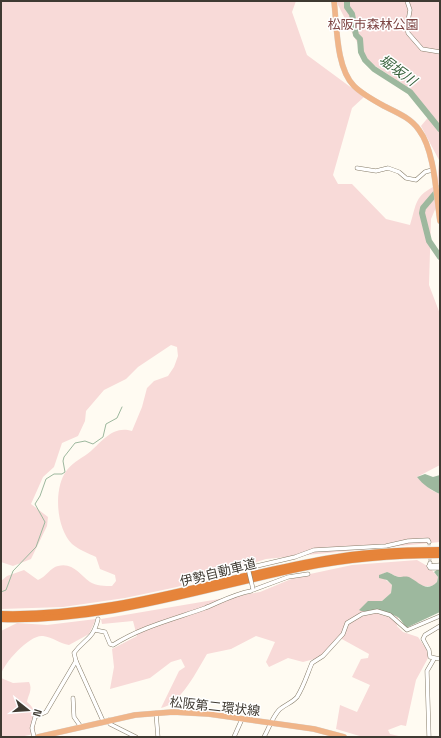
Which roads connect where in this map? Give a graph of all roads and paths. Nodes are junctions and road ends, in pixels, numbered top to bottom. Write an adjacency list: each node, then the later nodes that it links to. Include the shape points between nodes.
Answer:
1 (334, 1): 5 (main road, via 342,67 348,78 361,93 411,121 420,130 428,148)
2 (407, 1): 3 (street, via 410,10 408,33 422,49)
3 (440, 52)
4 (357, 168): 5 (street, via 376,171 388,168 406,178 416,180 425,172)
5 (432, 170): 6 (main road)
6 (440, 221)
7 (429, 542): 13 (street, bridge, via 419,540 386,546 314,550 248,568)
8 (440, 550): 14 (highway, 伊勢自動車道, via 373,552 326,559 95,609 44,614)
9 (440, 554): 16 (highway, 伊勢自動車道, via 374,557 327,564 96,614 59,618)
10 (429, 564): 11 (street)
11 (440, 566)
12 (308, 574): 13 (street, via 288,577)
13 (253, 589): 19 (street, via 141,631 113,645 110,644 105,632)
14 (1, 614)
15 (440, 616): 27 (street, via 407,630 394,617 377,611 354,617 323,656 312,663 298,696 278,711)
16 (1, 619)
17 (98, 619): 19 (street)
18 (440, 626): 20 (street, via 423,639 430,657)
19 (95, 630): 22 (street, via 91,638 74,653)
20 (434, 659): 21 (street); 36 (street, via 427,671)
21 (440, 659)
22 (76, 661): 26 (street); 29 (street, via 46,712 35,717 32,728)
23 (73, 698): 28 (street, via 74,717)
24 (156, 713): 25 (main road, 松阪第二環状線, via 209,714); 26 (main road, 松阪第二環状線); 32 (street)
25 (242, 719): 27 (main road, 松阪第二環状線); 33 (street)
26 (106, 721): 28 (main road, 松阪第二環状線); 31 (street)
27 (271, 723): 34 (street); 35 (main road, 松阪第二環状線, via 314,729)
28 (81, 727): 30 (main road, 松阪第二環状線)
29 (34, 737)
30 (38, 737)
31 (136, 737)
32 (158, 737)
33 (234, 737)
34 (264, 737)
35 (344, 737)
36 (429, 737)

